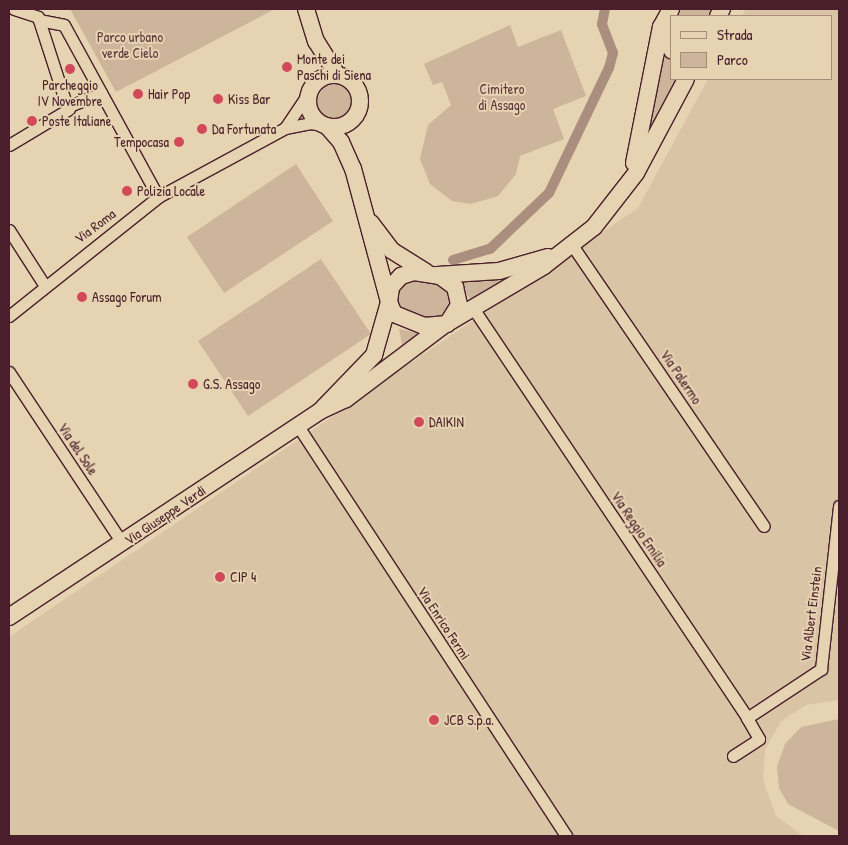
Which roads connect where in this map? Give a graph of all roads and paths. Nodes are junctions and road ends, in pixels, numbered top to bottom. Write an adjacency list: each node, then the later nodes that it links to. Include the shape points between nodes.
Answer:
1 (14, 9): 4 (street)
2 (306, 9): 6 (main road)
3 (671, 9): 5 (main road)
4 (39, 20): 11 (street, via 64,25); 12 (street, via 62,97)
5 (661, 26): 7 (main road); 19 (main road, via 637,156)
6 (316, 41): 8 (main road); 10 (main road)
7 (670, 46)
8 (337, 75): 10 (main road); 13 (main road, via 358,91)
9 (685, 80): 19 (main road, via 636,173)
10 (313, 86): 14 (main road, via 310,112); 15 (street, Via Roma)
11 (101, 93): 12 (street); 18 (street)
12 (70, 109): 16 (street)
13 (356, 116): 14 (main road, via 344,126); 17 (main road)
14 (327, 126): 15 (street, Via Roma, via 311,123); 17 (main road, via 341,142)
15 (285, 128): 18 (street, Via Roma)
16 (9, 145)
17 (353, 169): 20 (main road)
18 (158, 197): 25 (street, Via Roma)
19 (613, 205): 22 (main road)
20 (366, 215): 24 (main road, via 390,250); 27 (main road)
21 (9, 230): 25 (street)
22 (572, 245): 23 (main road); 35 (street, Via Palermo)
23 (556, 255): 24 (main road, via 499,271); 28 (main road, Via Giuseppe Verdi)
24 (433, 274): 26 (main road); 27 (main road, via 401,276 391,287)
25 (45, 286): 29 (street, Via Roma)
26 (455, 287): 28 (main road); 30 (main road, via 459,305)
27 (388, 302): 30 (main road, via 402,320); 32 (main road, Via Giuseppe Verdi, via 374,355)
28 (475, 311): 30 (main road, Via Giuseppe Verdi); 38 (street, Via Reggio Emilia)
29 (9, 316)
30 (447, 323): 32 (main road, Via Giuseppe Verdi, via 346,399)
31 (9, 372): 36 (street, Via del Sole)
32 (320, 411): 33 (main road, Via Giuseppe Verdi)
33 (298, 426): 36 (main road, Via Giuseppe Verdi); 40 (street, Via Enrico Fermi)
34 (839, 506): 38 (street, Via Albert Einstein, via 821,669)
35 (764, 526)
36 (122, 543): 37 (main road, Via Giuseppe Verdi)
37 (9, 617)
38 (747, 718): 39 (street, Via Reggio Emilia, via 759,739)
39 (733, 756)
40 (566, 836)

